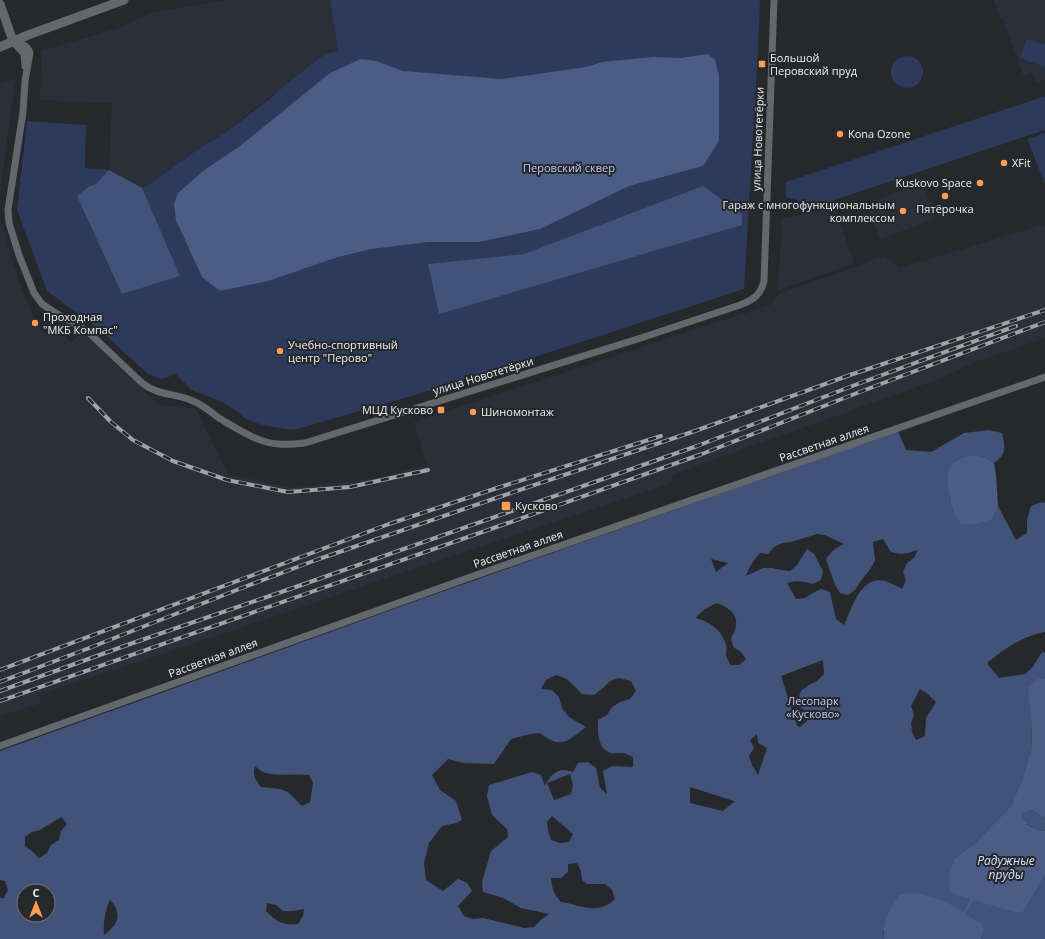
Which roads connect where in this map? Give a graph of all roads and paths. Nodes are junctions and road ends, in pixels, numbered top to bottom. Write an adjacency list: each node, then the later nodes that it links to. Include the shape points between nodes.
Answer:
1 (124, 0): 4 (street)
2 (774, 0): 4 (street, улица Новотетёрки, via 764,281 756,297 749,302 644,337 312,441 290,445 262,441 195,402 150,389 87,331 42,304 34,293 9,223 8,210 30,53 27,47)
3 (0, 4): 4 (street)
4 (13, 42): 5 (street)
5 (0, 47)
6 (1045, 377): 7 (street, Рассветная аллея)
7 (0, 746)

